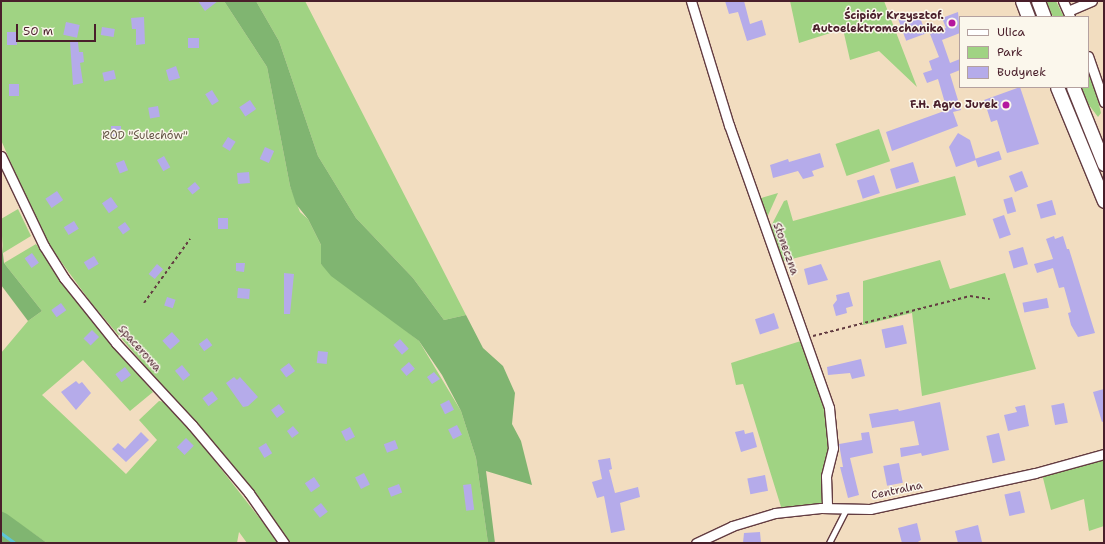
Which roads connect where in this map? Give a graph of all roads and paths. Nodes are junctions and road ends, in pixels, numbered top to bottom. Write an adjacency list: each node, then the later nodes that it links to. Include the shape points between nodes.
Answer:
1 (691, 1): 19 (street, Słoneczna, via 729,125)
2 (1022, 1): 7 (main road)
3 (1038, 1): 8 (main road)
4 (1063, 1): 6 (street)
5 (1092, 1): 6 (street)
6 (1069, 14)
7 (1028, 16)
8 (1044, 16)
9 (1089, 59): 12 (street)
10 (1057, 88): 15 (main road)
11 (1073, 88): 14 (main road)
12 (1104, 102)
13 (1, 156): 23 (street, Spacerowa, via 44,246 64,278 116,343 192,425 249,493)
14 (1104, 164)
15 (1104, 201)
16 (190, 239): 18 (path)
17 (990, 299): 19 (path, via 970,296)
18 (144, 303)
19 (806, 338): 21 (street, Słoneczna, via 830,408 833,425 833,448 826,476)
20 (1104, 454): 22 (street, Centralna, via 1035,473 883,506)
21 (828, 508): 22 (street, Centralna); 24 (street, Centralna, via 775,513 732,526)
22 (846, 509): 25 (lane)
23 (284, 543)
24 (696, 543)
25 (829, 543)

